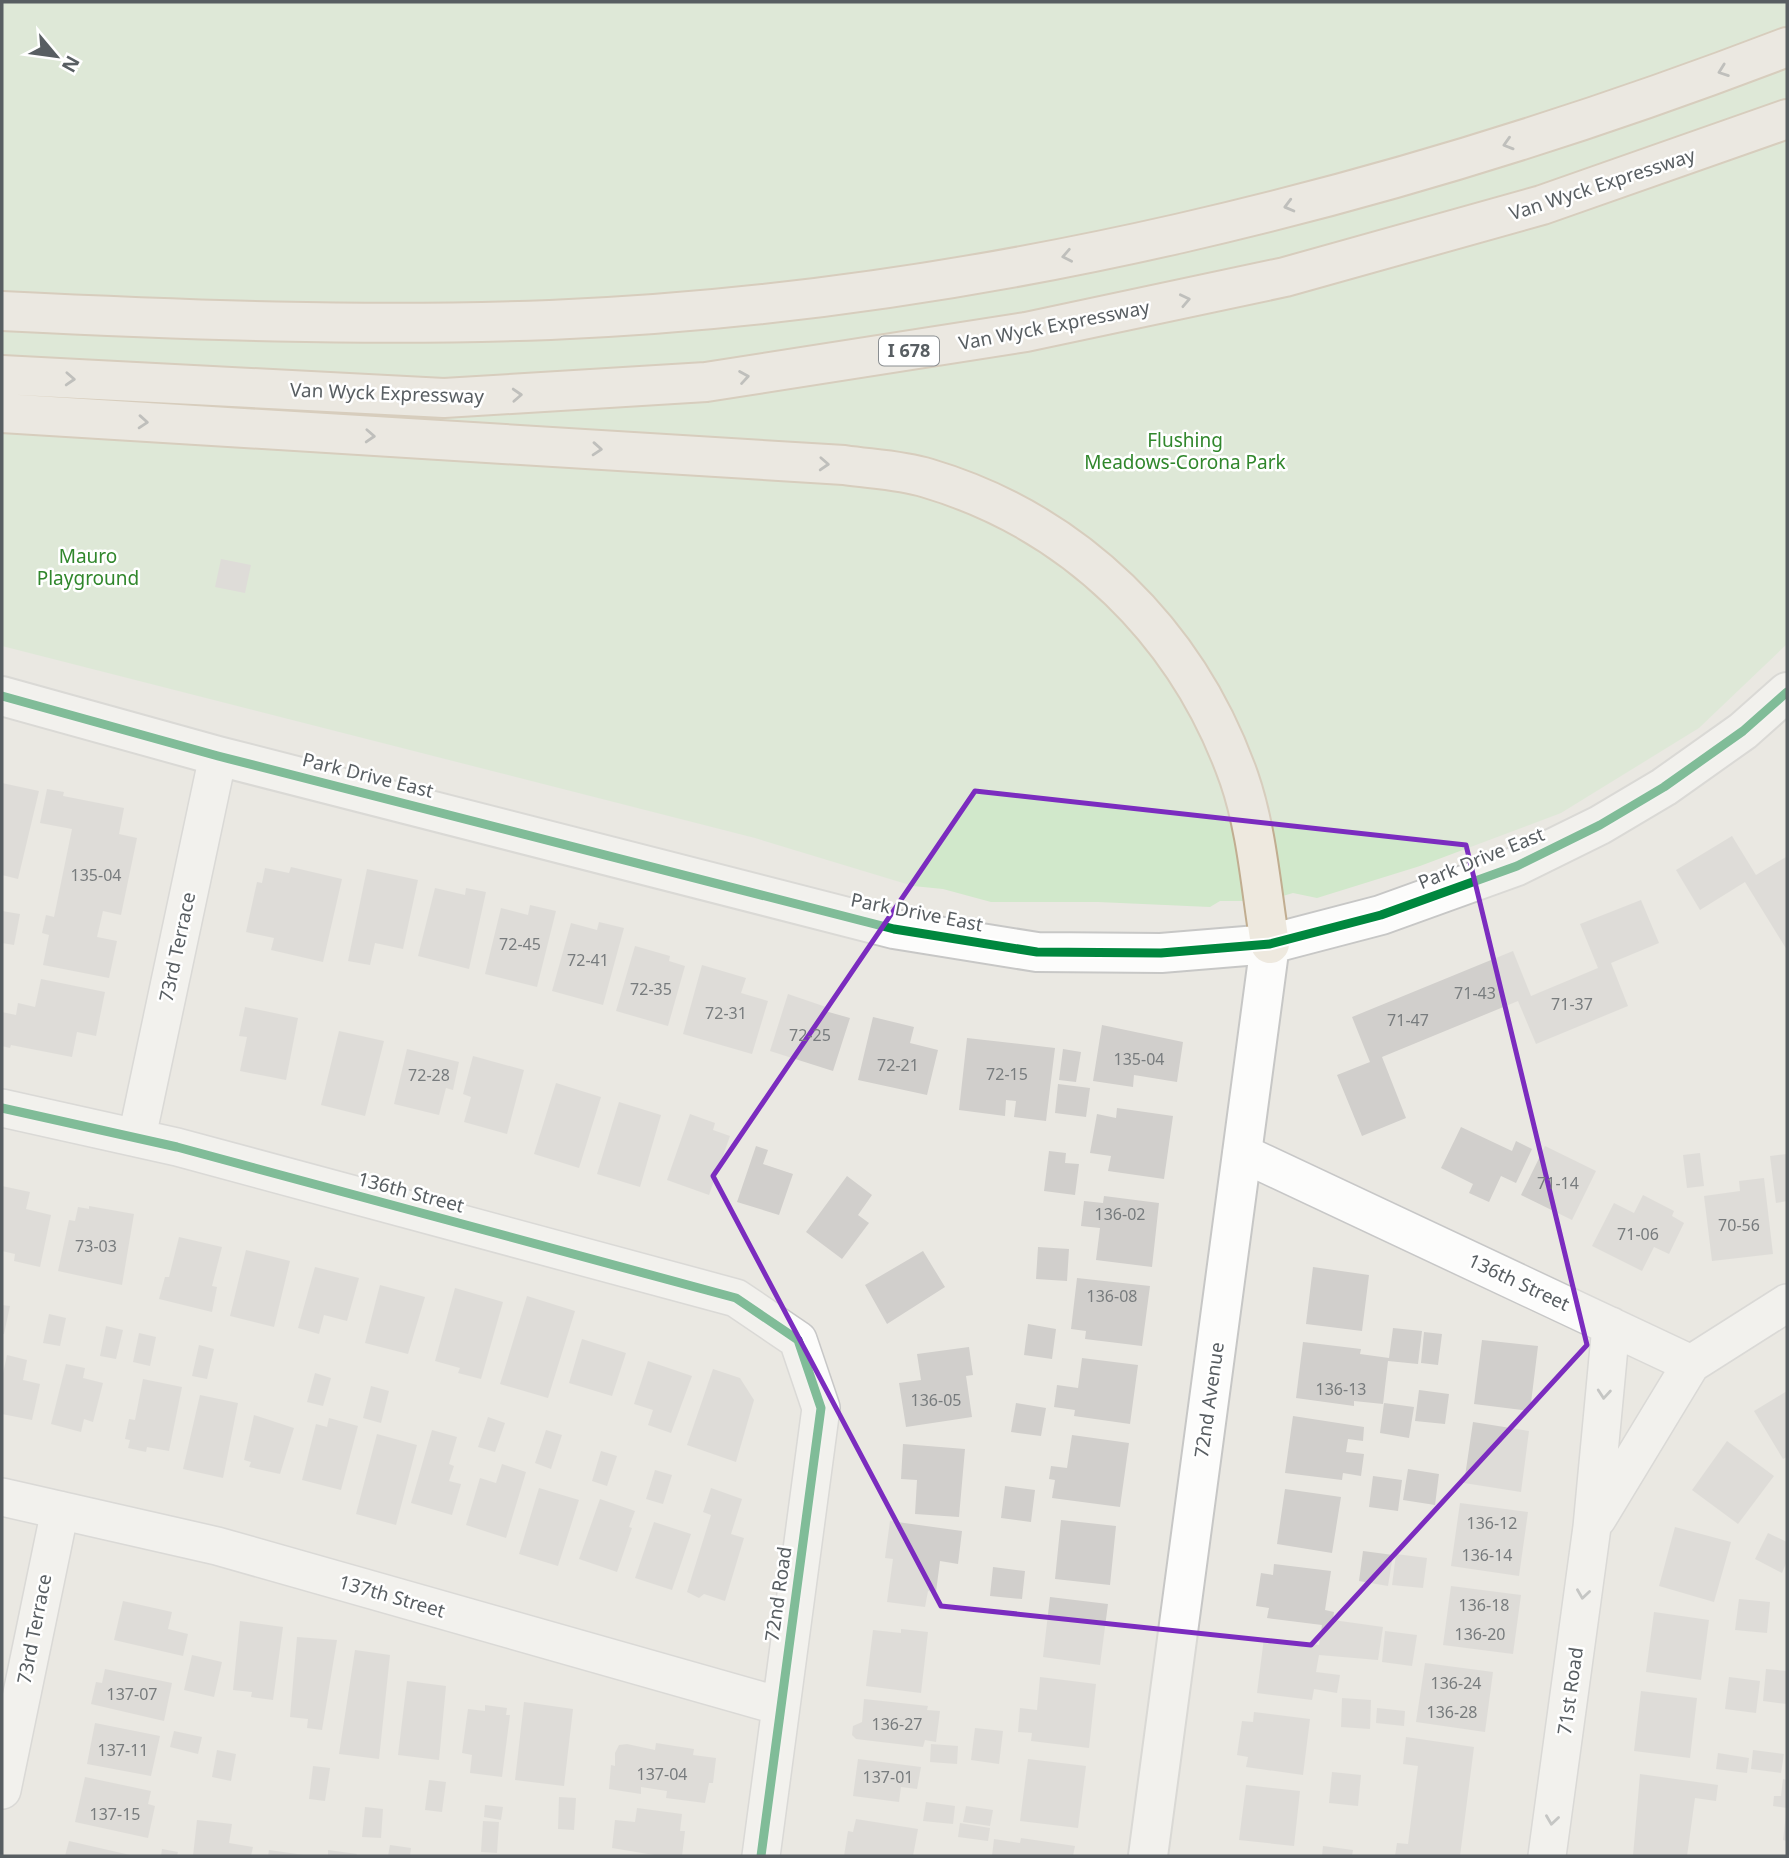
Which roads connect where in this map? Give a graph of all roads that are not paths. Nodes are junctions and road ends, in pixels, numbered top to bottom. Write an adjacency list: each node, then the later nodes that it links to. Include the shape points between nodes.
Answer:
1 (1787, 47): 3 (highway, one-way to 3, via 1604,113 1367,186 1098,250 927,280 759,303 553,320 299,324)
2 (1787, 119): 4 (highway, Van Wyck Expressway / I 678, one-way to 2, via 444,398 706,383 1026,332 1285,277 1542,205)
3 (2, 311)
4 (2, 375)
5 (2, 413): 9 (highway, one-way to 9, via 844,465 925,477 998,503 1100,571 1167,641 1195,682 1240,780)
6 (1787, 692): 9 (street, Park Drive East, via 1743,731 1664,787 1541,854 1381,915)
7 (2, 696): 8 (street, Park Drive East)
8 (218, 756): 9 (street, Park Drive East, via 894,929 1037,952 1161,953); 11 (street, 73rd Terrace)
9 (1270, 944): 12 (street, 72nd Avenue)
10 (2, 1108): 11 (street, 136th Street)
11 (136, 1137): 15 (street, 136th Street, via 736,1298)
12 (1242, 1153): 14 (street, 136th Street); 23 (street, 72nd Avenue)
13 (1787, 1303): 16 (street)
14 (1611, 1326): 16 (street, 136th Street); 19 (street, 71st Road, one-way to 19)
15 (798, 1340): 20 (street, 72nd Road, via 821,1408)
16 (1691, 1364): 19 (street, 71st Road)
17 (2, 1497): 18 (street, 137th Street)
18 (60, 1510): 20 (street, 137th Street, via 217,1546); 21 (street, 73rd Terrace)
19 (1592, 1527): 24 (street, 71st Road, one-way to 24)
20 (780, 1706): 22 (street, 72nd Road)
21 (2, 1790)
22 (761, 1856)
23 (1148, 1856)
24 (1547, 1856)

